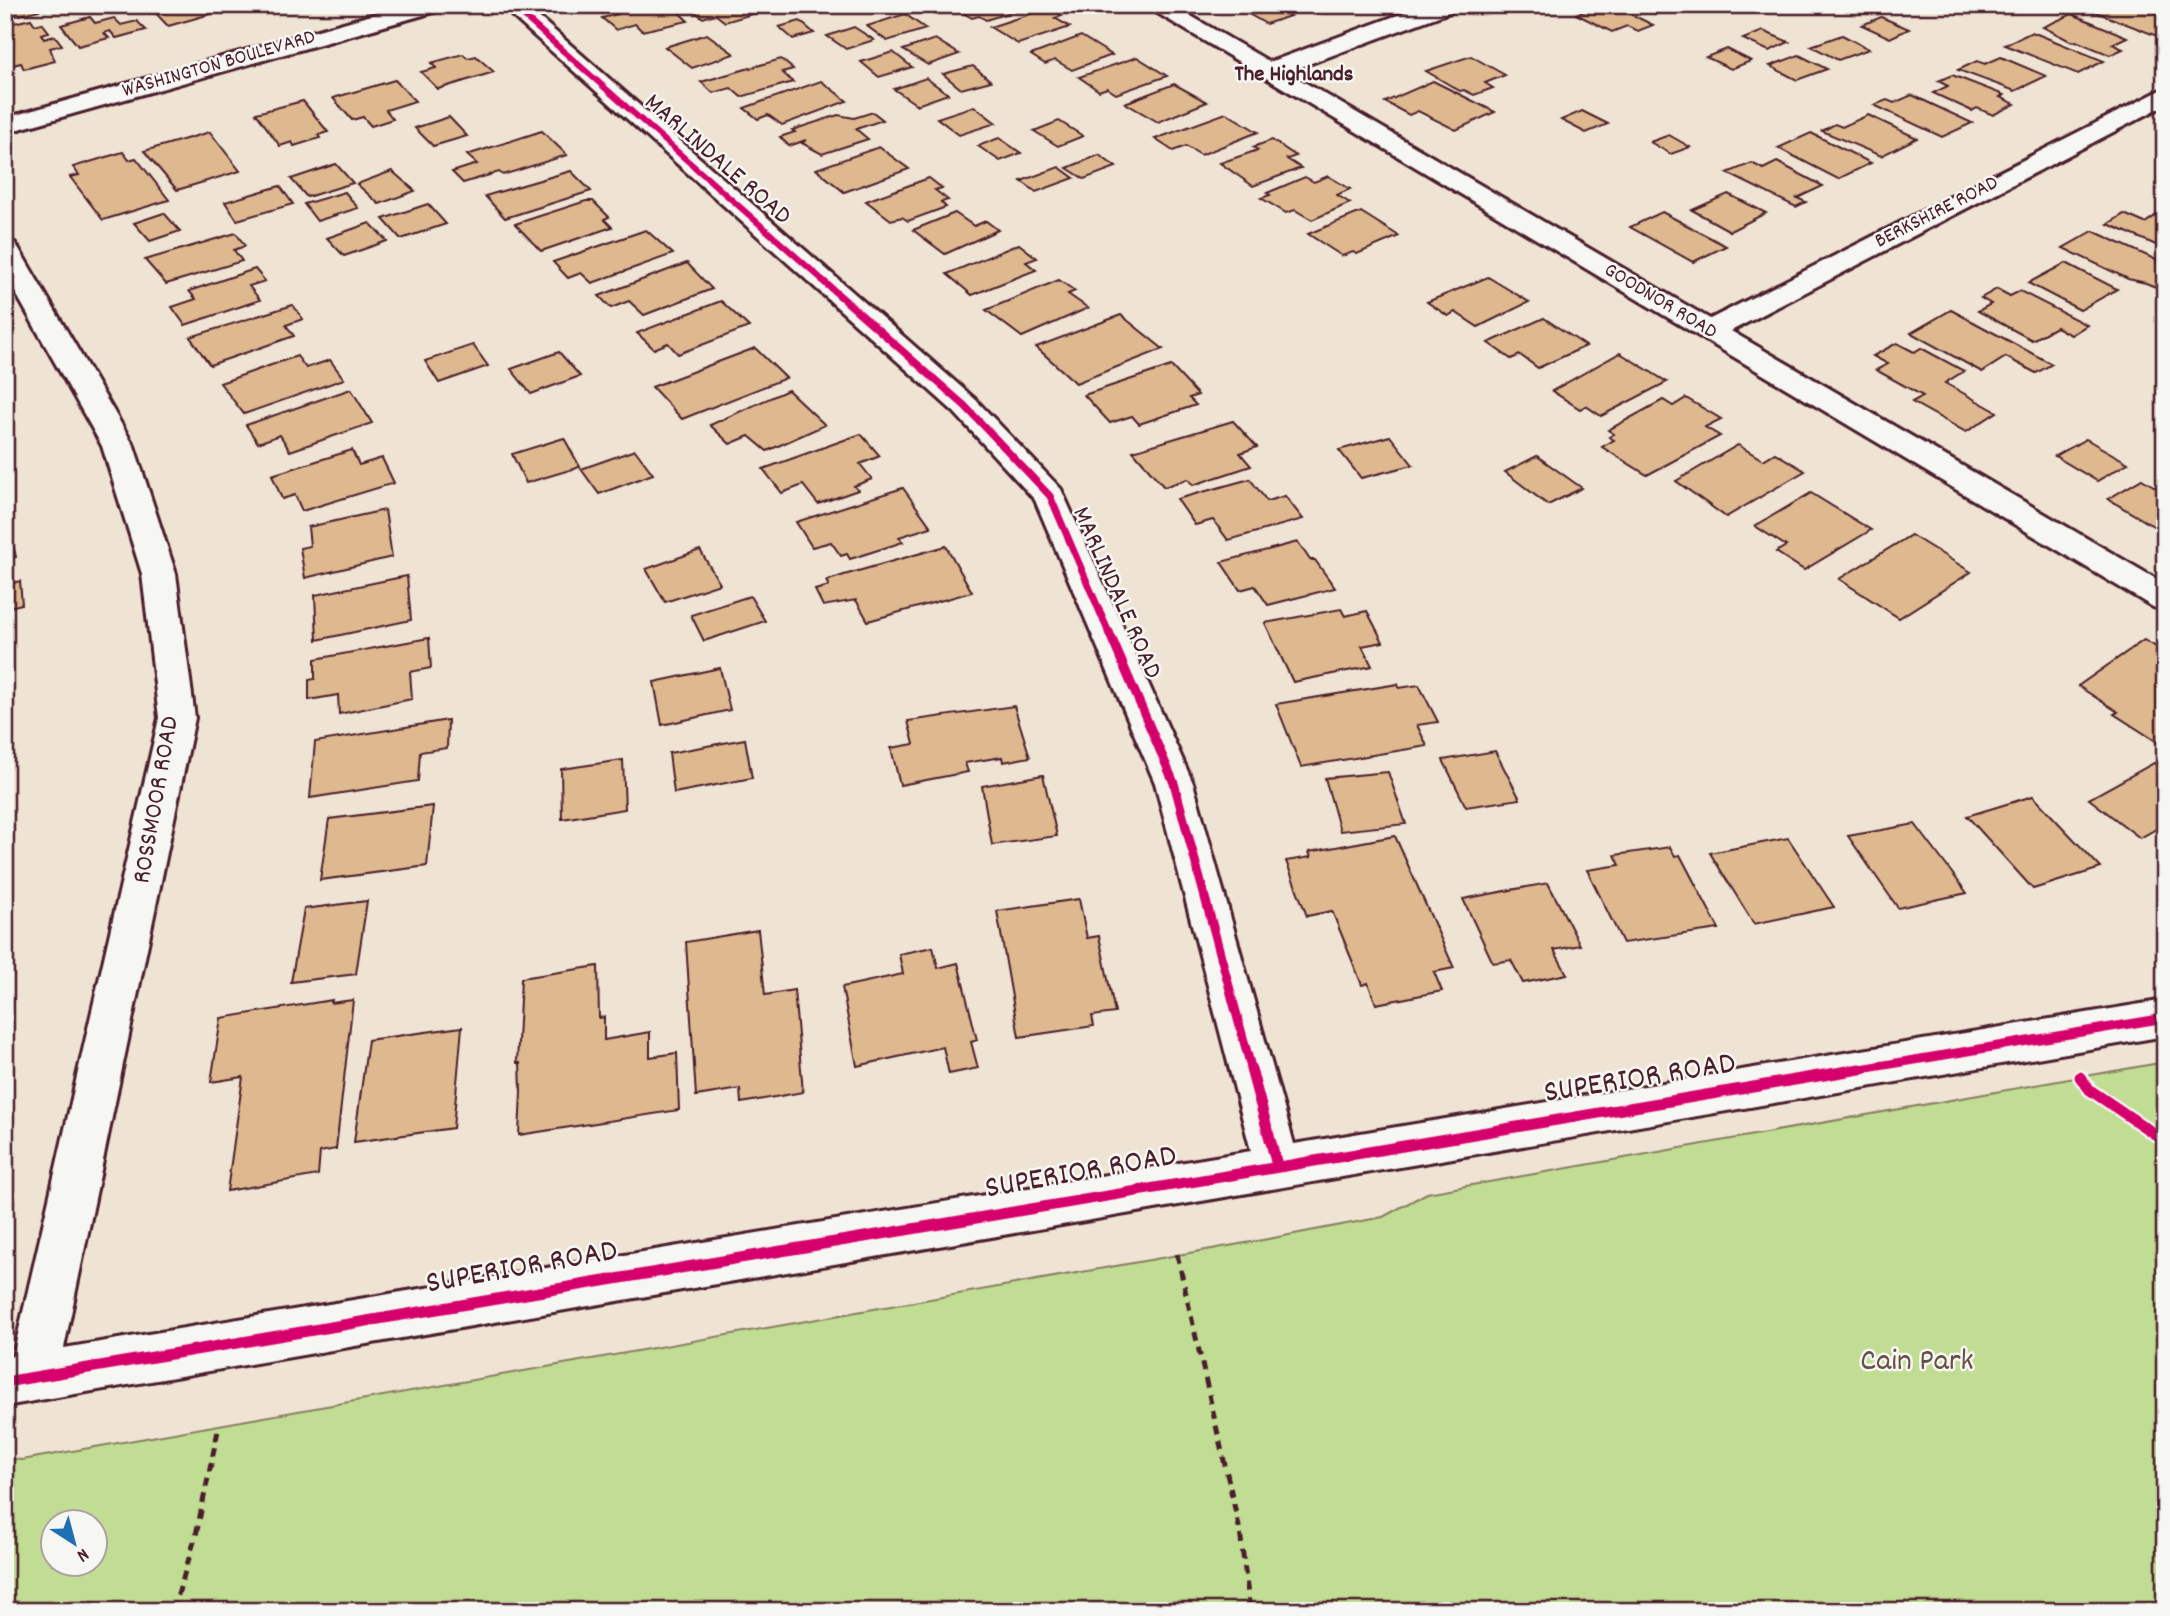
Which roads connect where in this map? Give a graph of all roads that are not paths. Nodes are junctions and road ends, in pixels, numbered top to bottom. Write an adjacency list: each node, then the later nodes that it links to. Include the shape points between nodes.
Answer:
1 (433, 5): 7 (street, WASHINGTON BOULEVARD)
2 (511, 5): 12 (street, MARLINDALE ROAD, via 965,406 1050,496 1174,783)
3 (1155, 5): 5 (street, GOODNOR ROAD)
4 (1447, 5): 5 (street)
5 (1269, 71): 9 (street, GOODNOR ROAD)
6 (2165, 95): 9 (street, BERKSHIRE ROAD)
7 (5, 126)
8 (5, 249): 13 (street, ROSSMOOR ROAD, via 118,446 159,573 177,718)
9 (1709, 331): 10 (street, GOODNOR ROAD)
10 (2165, 599)
11 (2165, 1018): 12 (street, SUPERIOR ROAD)
12 (1276, 1165): 13 (street, SUPERIOR ROAD)
13 (19, 1380)

